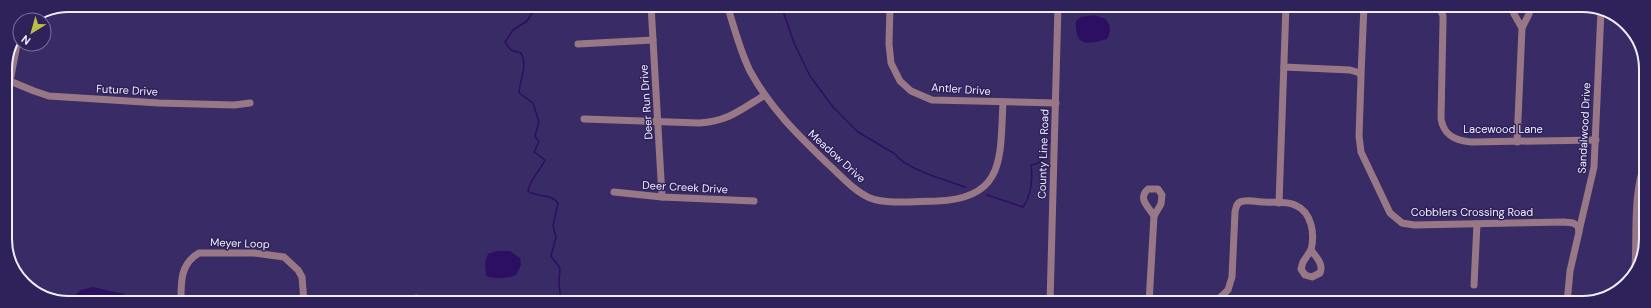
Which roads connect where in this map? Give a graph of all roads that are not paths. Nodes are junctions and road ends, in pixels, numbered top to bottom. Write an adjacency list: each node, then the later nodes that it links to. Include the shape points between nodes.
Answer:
1 (651, 12): 12 (street, Deer Run Drive)
2 (729, 12): 19 (street, Meadow Drive, via 744,56)
3 (890, 12): 21 (street, Antler Drive, via 891,63 900,81 911,91 932,100)
4 (1058, 12): 22 (street, County Line Road)
5 (1286, 12): 16 (street)
6 (1364, 12): 17 (street, Cobblers Crossing Road)
7 (1440, 12): 26 (street, Lacewood Lane, via 1443,22 1440,113 1444,130 1453,138 1465,141)
8 (1514, 12): 11 (street)
9 (1530, 12): 11 (street)
10 (1601, 15): 25 (street, Sandalwood Drive)
11 (1522, 28): 26 (street)
12 (653, 40): 13 (street); 24 (street, Deer Run Drive)
13 (578, 44)
14 (15, 52): 15 (street)
15 (13, 62)
16 (1284, 67): 17 (street, via 1350,70); 31 (street)
17 (1361, 75): 33 (street, Cobblers Crossing Road, via 1360,147 1390,213 1408,224)
18 (12, 82): 20 (street, Future Drive, via 49,96 234,105)
19 (764, 95): 21 (street, Meadow Drive, via 793,130 849,183 863,194 883,202 950,200 977,193 988,182 1000,160); 24 (street, via 716,122)
20 (250, 102)
21 (1003, 102): 22 (street, Antler Drive)
22 (1056, 103): 40 (street, County Line Road)
23 (584, 119): 24 (street)
24 (659, 121): 29 (street, Deer Run Drive)
25 (1596, 140): 26 (street, Lacewood Lane); 34 (street, Sandalwood Drive, via 1593,174)
26 (1517, 142)
27 (1639, 188): 36 (street)
28 (614, 192): 29 (street, Deer Creek Drive)
29 (662, 197): 30 (street, Deer Creek Drive)
30 (754, 202)
31 (1279, 203): 35 (street, via 1295,205 1307,215 1311,225); 42 (street, via 1246,201 1236,205 1232,277)
32 (1154, 216): 41 (street)
33 (1477, 224): 34 (street, Cobblers Crossing Road, via 1573,223 1579,228); 37 (street)
34 (1576, 245): 43 (street, Cobblers Crossing Road)
35 (1311, 250)
36 (1635, 258)
37 (1474, 285)
38 (182, 296): 39 (street, Meyer Loop, via 182,272 192,257 199,253 254,253 284,257 302,277)
39 (304, 296)
40 (1050, 296)
41 (1149, 296)
42 (1223, 296)
43 (1568, 296)

